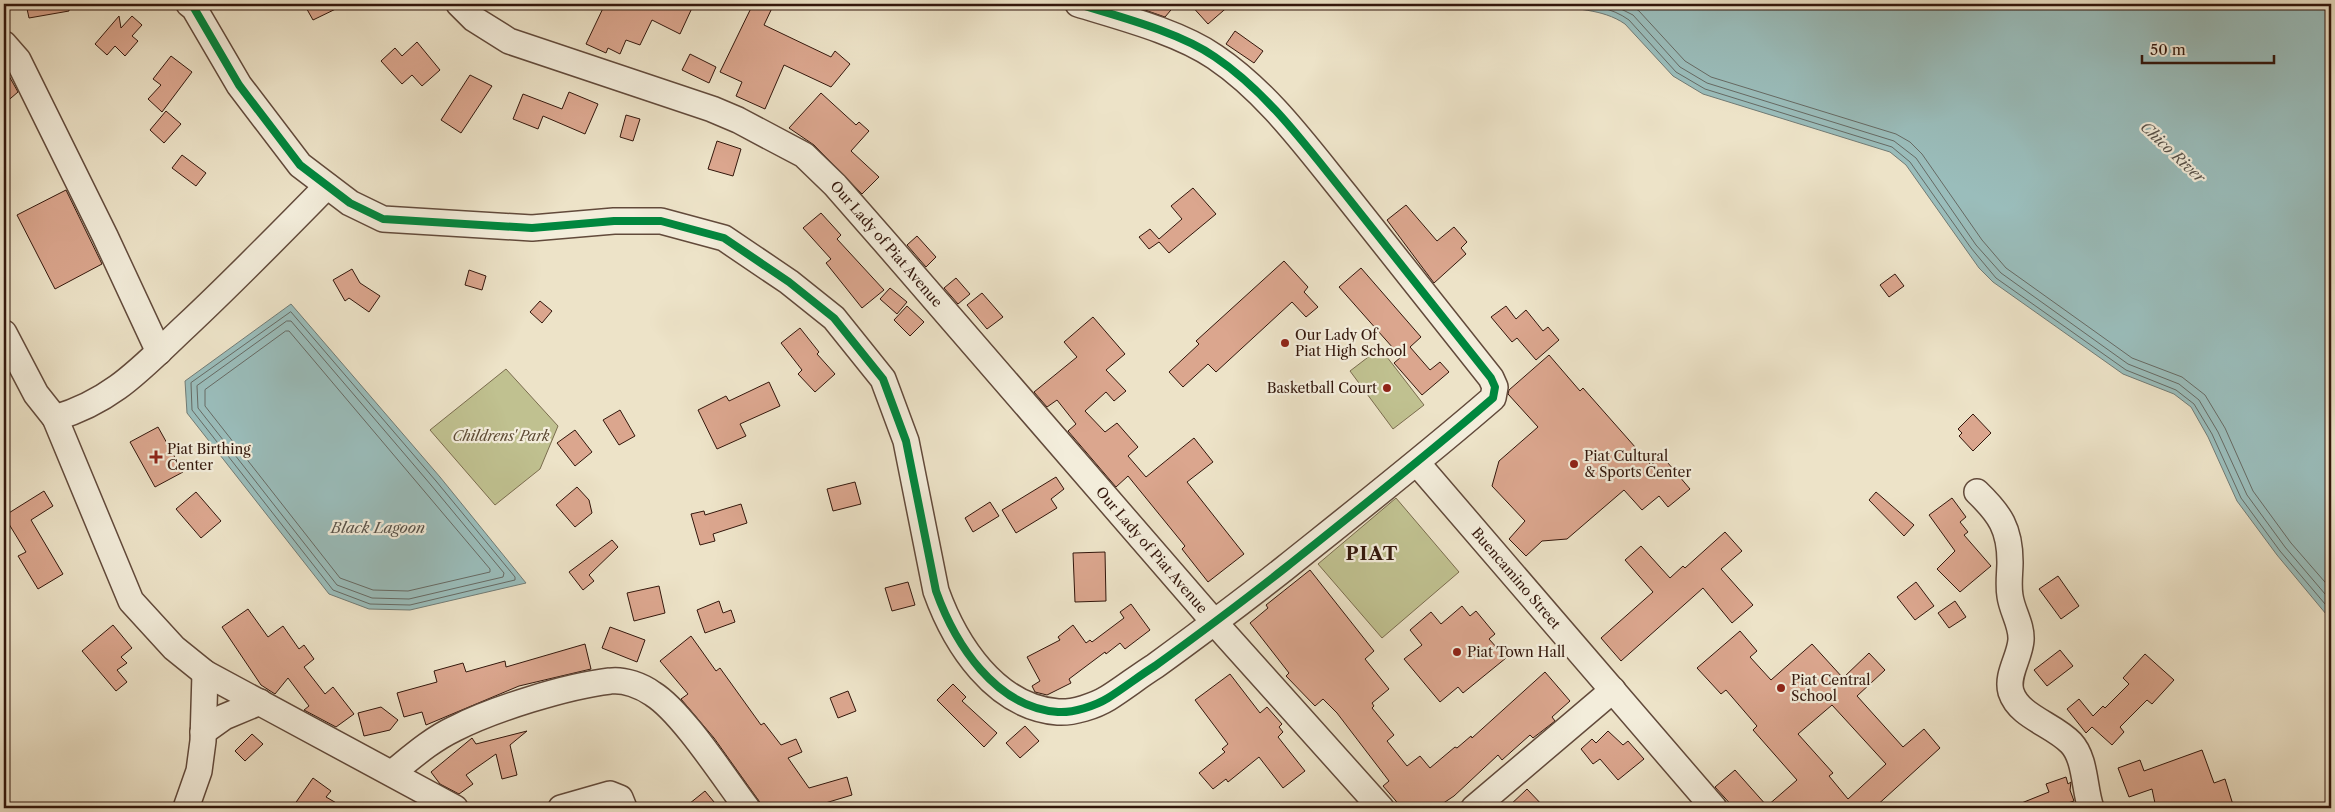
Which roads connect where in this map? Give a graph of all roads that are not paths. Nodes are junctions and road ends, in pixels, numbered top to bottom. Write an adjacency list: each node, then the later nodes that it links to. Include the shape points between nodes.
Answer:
1 (189, 4): 5 (street, via 239,85 300,165)
2 (459, 4): 11 (street, Our Lady of Piat Avenue, via 474,19 509,40 721,113 804,155 885,242)
3 (1078, 4): 9 (street, via 1190,42 1248,83 1301,139 1491,378 1495,387 1493,398)
4 (4, 44): 7 (street, via 18,60)
5 (327, 186): 7 (street); 11 (street, via 350,203 383,219 532,228 661,220 724,238 789,282 834,318 883,379 906,440 936,591 943,611 981,671 1020,702 1059,712 1084,708 1107,699)
6 (4, 333): 8 (street, via 36,394)
7 (159, 352): 8 (street, via 113,392 82,410)
8 (55, 418): 12 (street, via 132,601 174,648)
9 (1417, 463): 11 (street); 13 (street, Buencamino Street)
10 (1977, 492): 25 (street, via 1996,511 2010,542 2009,594 2021,638 2009,680 2010,689 2014,700 2024,710 2072,744)
11 (1215, 624): 22 (street, Our Lady of Piat Avenue)
12 (205, 673): 14 (street); 15 (street)
13 (1614, 690): 23 (street); 24 (street, Buencamino Street)
14 (260, 702): 15 (street, via 224,716); 16 (street)
15 (203, 732): 17 (street, via 199,771)
16 (392, 773): 18 (street); 21 (street, via 430,743 492,712 612,681 638,686 655,695 680,720)
17 (186, 808)
18 (455, 808)
19 (561, 808): 20 (street, via 610,794 620,798)
20 (624, 808)
21 (747, 808)
22 (1380, 808)
23 (1474, 808)
24 (1714, 808)
25 (2091, 808)

